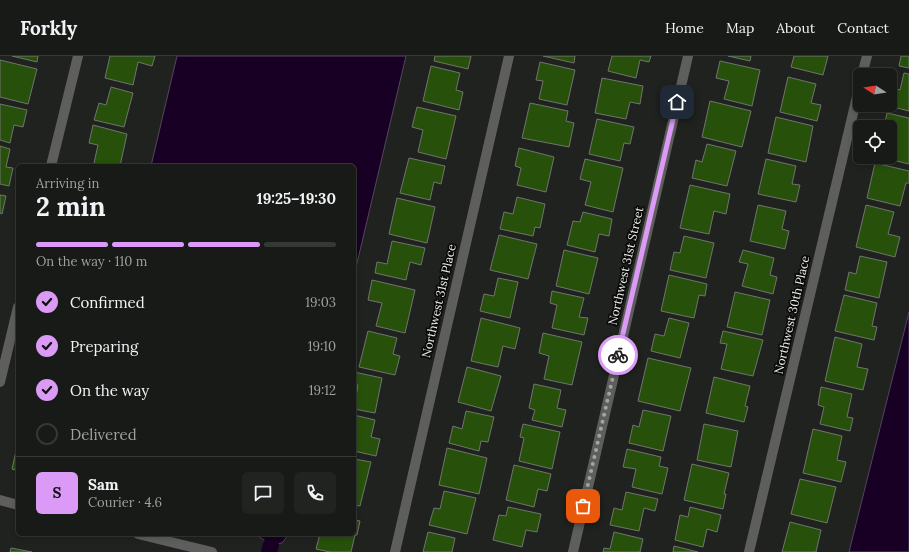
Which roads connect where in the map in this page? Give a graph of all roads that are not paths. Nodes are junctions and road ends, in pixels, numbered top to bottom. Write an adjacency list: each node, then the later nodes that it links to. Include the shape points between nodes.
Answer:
1 (78, 56): 7 (street)
2 (509, 56): 14 (street, Northwest 31st Place)
3 (688, 56): 15 (street, Northwest 31st Street)
4 (867, 56): 5 (street)
5 (864, 68)
6 (853, 112): 16 (street, Northwest 30th Place)
7 (51, 164)
8 (16, 315): 9 (street)
9 (0, 382)
10 (0, 500): 11 (street)
11 (16, 504)
12 (146, 536): 13 (street)
13 (212, 552)
14 (395, 552)
15 (573, 552)
16 (749, 552)

